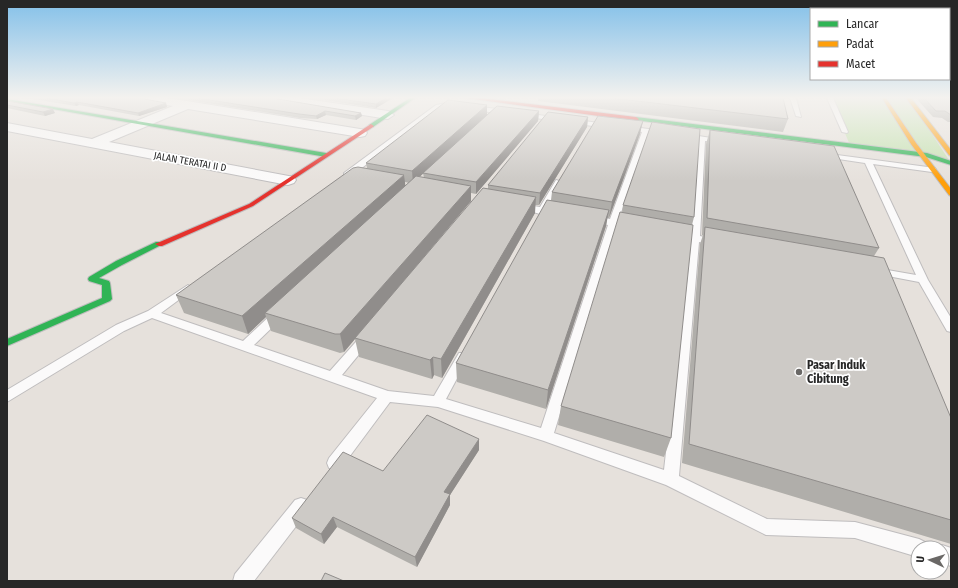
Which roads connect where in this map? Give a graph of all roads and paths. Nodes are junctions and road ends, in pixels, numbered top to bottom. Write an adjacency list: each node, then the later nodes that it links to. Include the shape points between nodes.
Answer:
1 (137, 125): 21 (street)
2 (157, 125): 25 (main road)
3 (314, 125): 17 (street)
4 (371, 125): 17 (main road)
5 (413, 125): 30 (lane, via 345,177)
6 (540, 125): 14 (lane)
7 (592, 125): 18 (lane)
8 (604, 125): 15 (lane)
9 (690, 125): 23 (main road)
10 (842, 125): 16 (lane)
11 (903, 125): 23 (main road)
12 (929, 125): 24 (main road)
13 (7, 128): 21 (street, JALAN TERATAI II D)
14 (537, 129)
15 (646, 131): 19 (lane); 37 (lane)
16 (845, 132)
17 (360, 133): 25 (main road)
18 (586, 137)
19 (702, 138): 20 (lane); 41 (lane)
20 (733, 143)
21 (92, 144): 31 (street, JALAN TERATAI II D)
22 (820, 154): 26 (lane)
23 (922, 154): 27 (main road); 29 (main road)
24 (951, 154)
25 (326, 155): 31 (main road)
26 (868, 161): 29 (lane); 44 (lane)
27 (951, 163)
28 (566, 170): 34 (lane)
29 (932, 170): 32 (main road)
30 (363, 177)
31 (288, 180): 50 (main road, via 250,205 120,262 92,279 106,283 107,298)
32 (951, 194)
33 (515, 205): 34 (lane)
34 (543, 210): 35 (lane); 38 (lane)
35 (566, 214)
36 (582, 217): 37 (lane)
37 (612, 223): 39 (lane); 57 (lane)
38 (536, 224)
39 (643, 228)
40 (665, 233): 41 (lane)
41 (695, 238): 42 (lane); 59 (lane)
42 (726, 244)
43 (870, 270): 44 (lane)
44 (923, 280): 49 (lane)
45 (197, 282): 47 (lane)
46 (285, 309): 51 (lane)
47 (152, 314): 51 (lane); 54 (lane, via 120,328)
48 (374, 328): 53 (lane)
49 (951, 328)
50 (7, 343)
51 (245, 346): 53 (lane)
52 (468, 348): 56 (lane)
53 (333, 377): 55 (lane)
54 (7, 396)
55 (388, 396): 56 (lane); 58 (lane)
56 (438, 402): 57 (lane)
57 (546, 436): 59 (lane)
58 (324, 476)
59 (672, 480): 61 (lane, via 766,526 855,530)
60 (310, 495): 62 (lane)
61 (910, 545)
62 (242, 581)

